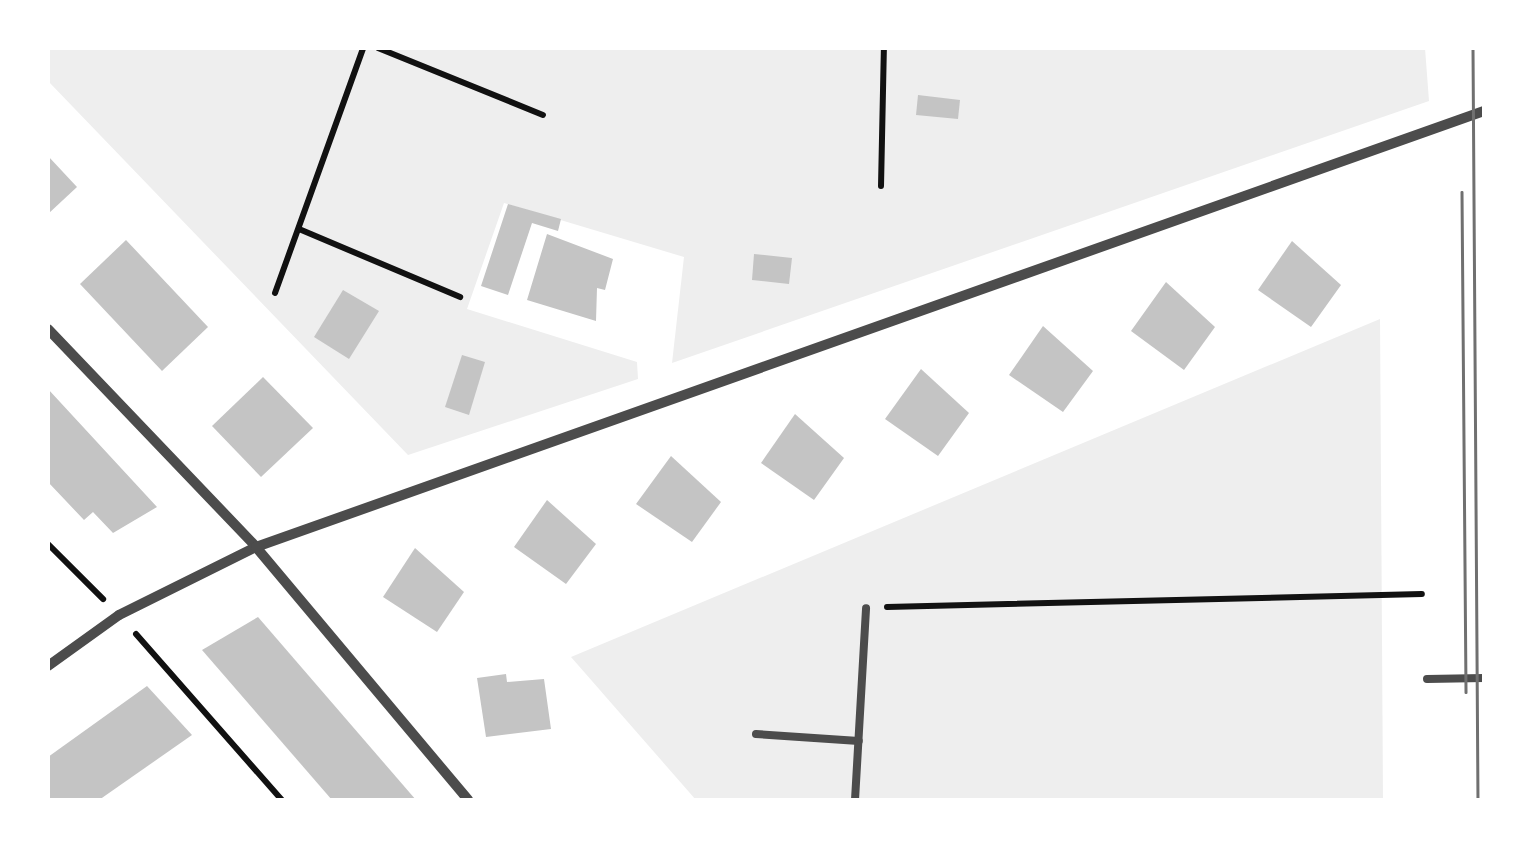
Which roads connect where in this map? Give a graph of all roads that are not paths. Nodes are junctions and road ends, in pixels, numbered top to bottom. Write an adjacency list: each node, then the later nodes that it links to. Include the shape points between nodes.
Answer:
1 (1484, 111): 3 (street)
2 (48, 329): 3 (street)
3 (256, 547): 5 (street, via 118,615); 10 (street)
4 (866, 608): 9 (lane)
5 (48, 666)
6 (1484, 678): 7 (lane)
7 (1427, 679)
8 (756, 734): 9 (lane)
9 (859, 741): 11 (lane)
10 (468, 800)
11 (855, 800)

